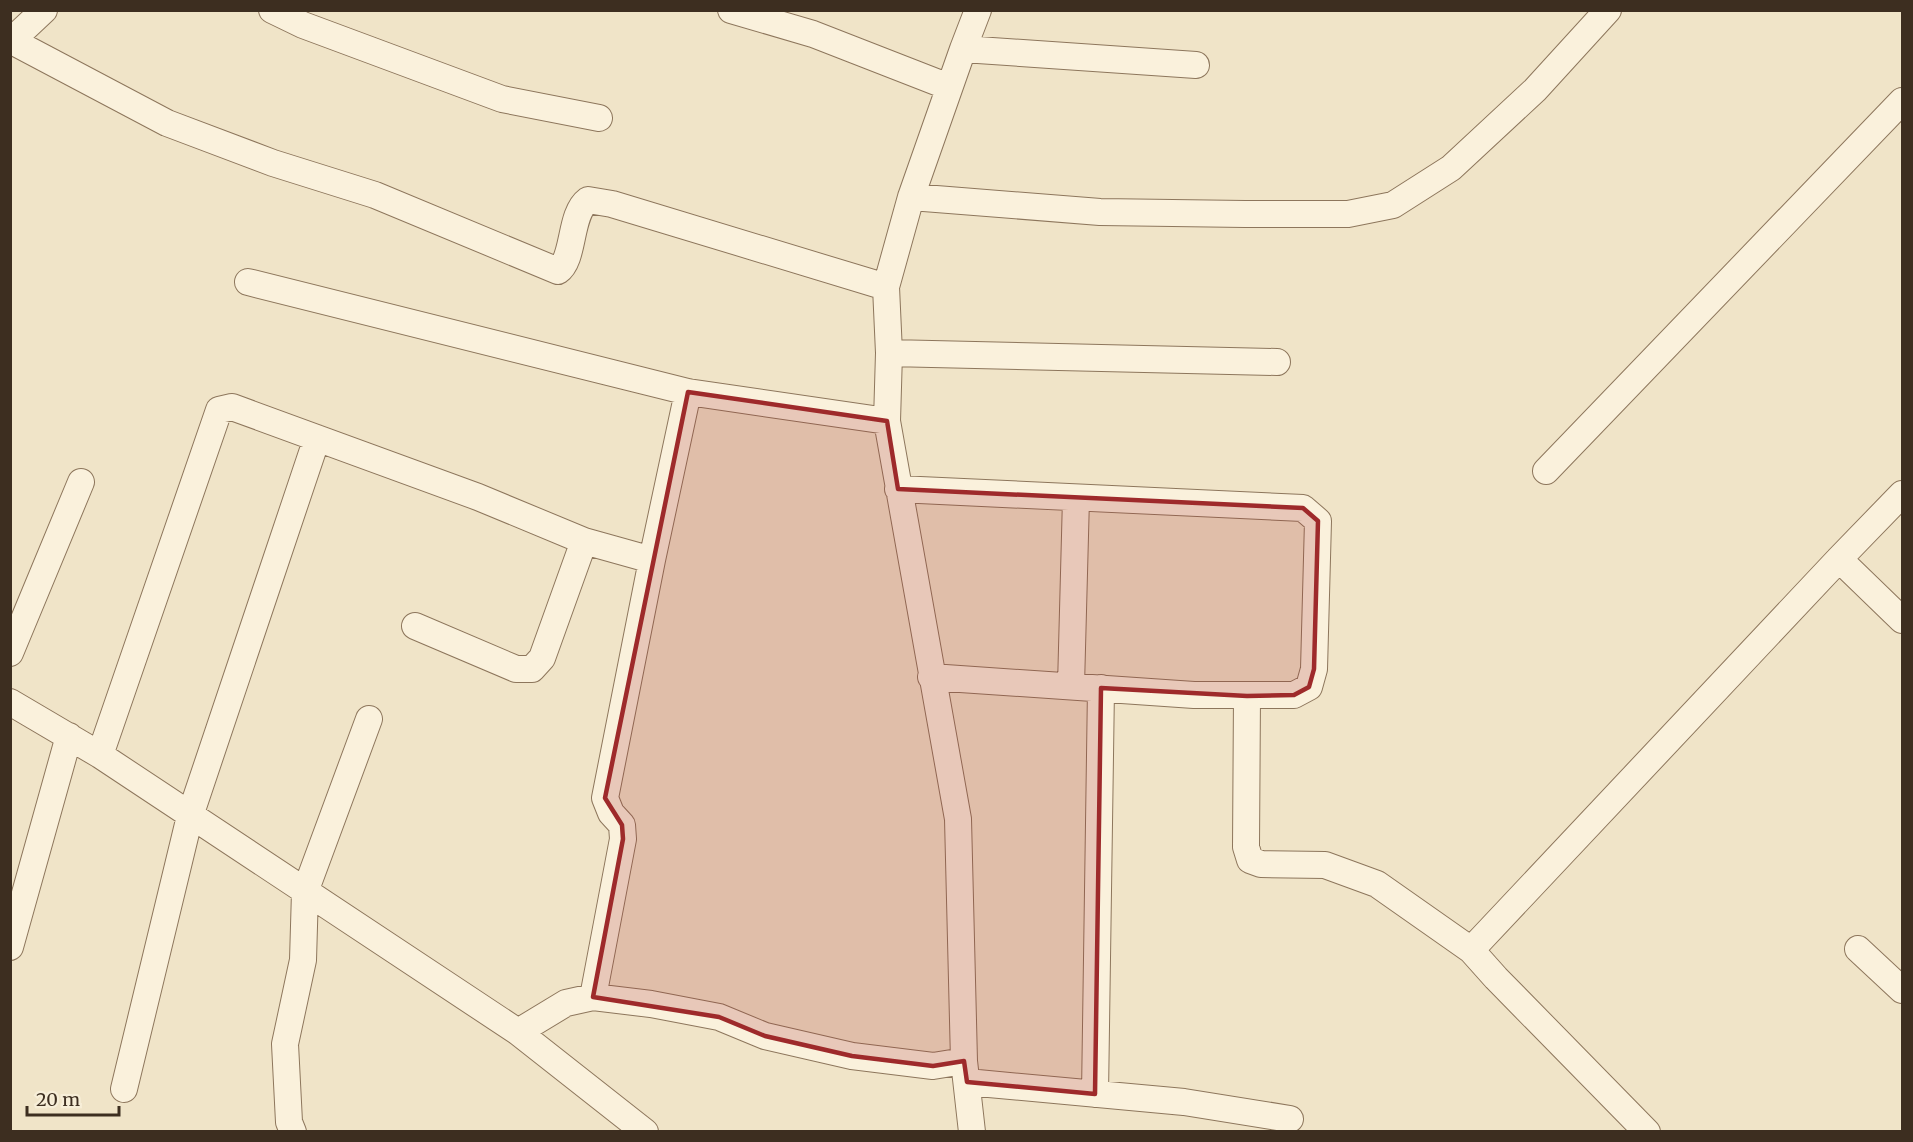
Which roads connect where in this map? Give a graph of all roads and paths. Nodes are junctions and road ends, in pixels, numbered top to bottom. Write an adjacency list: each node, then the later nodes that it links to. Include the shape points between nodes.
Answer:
1 (44, 10): 7 (street)
2 (272, 10): 6 (street)
3 (731, 10): 10 (street, via 813,34)
4 (978, 10): 8 (street)
5 (1608, 10): 13 (street, via 1535,90 1451,168 1393,205 1348,214 1100,212)
6 (307, 18): 12 (street, via 502,99)
7 (11, 41): 15 (street, via 167,123 273,163 375,195 558,271 565,263 580,209 588,200)
8 (963, 49): 9 (street); 10 (street)
9 (1196, 65)
10 (949, 87): 13 (street)
11 (1902, 101): 21 (street)
12 (599, 118)
13 (911, 197): 15 (street)
14 (249, 282): 18 (street)
15 (886, 287): 16 (street)
16 (889, 353): 17 (street); 19 (street)
17 (1277, 362)
18 (688, 392): 19 (street); 28 (street)
19 (887, 421): 23 (street)
20 (316, 438): 26 (street, via 478,497); 39 (street, via 232,407 219,410); 40 (street)
21 (1546, 471)
22 (81, 482): 31 (street)
23 (898, 489): 25 (street); 32 (street)
24 (1902, 494): 27 (street)
25 (1076, 498): 33 (street); 35 (street, via 1303,508 1318,521 1314,669 1309,687 1294,695)
26 (584, 541): 28 (street); 30 (street, via 542,658 532,669 516,669)
27 (1839, 559): 29 (street); 44 (street)
28 (651, 560): 46 (street, via 605,798 622,825 623,839)
29 (1902, 620)
30 (415, 626)
31 (10, 654)
32 (931, 677): 33 (street); 48 (street, via 958,819)
33 (1071, 686): 34 (street)
34 (1101, 688): 35 (street); 50 (street)
35 (1246, 696): 44 (street, via 1246,847 1250,860 1261,864 1325,865 1377,884)
36 (10, 702): 38 (street)
37 (369, 719): 41 (street)
38 (69, 736): 39 (street); 42 (street)
39 (100, 755): 40 (street)
40 (190, 816): 41 (street); 49 (street)
41 (304, 892): 47 (street); 52 (street, via 303,960 285,1044)
42 (10, 947)
43 (1858, 949): 45 (street)
44 (1471, 950): 55 (street)
45 (1902, 990)
46 (594, 997): 47 (street, via 566,1003); 48 (street, via 719,1017 765,1036 852,1056)
47 (518, 1032): 53 (street)
48 (966, 1071): 50 (street); 54 (street)
49 (124, 1089)
50 (1095, 1094): 51 (street, via 1184,1102)
51 (1290, 1119)
52 (292, 1131)
53 (645, 1131)
54 (972, 1131)
55 (1647, 1131)

